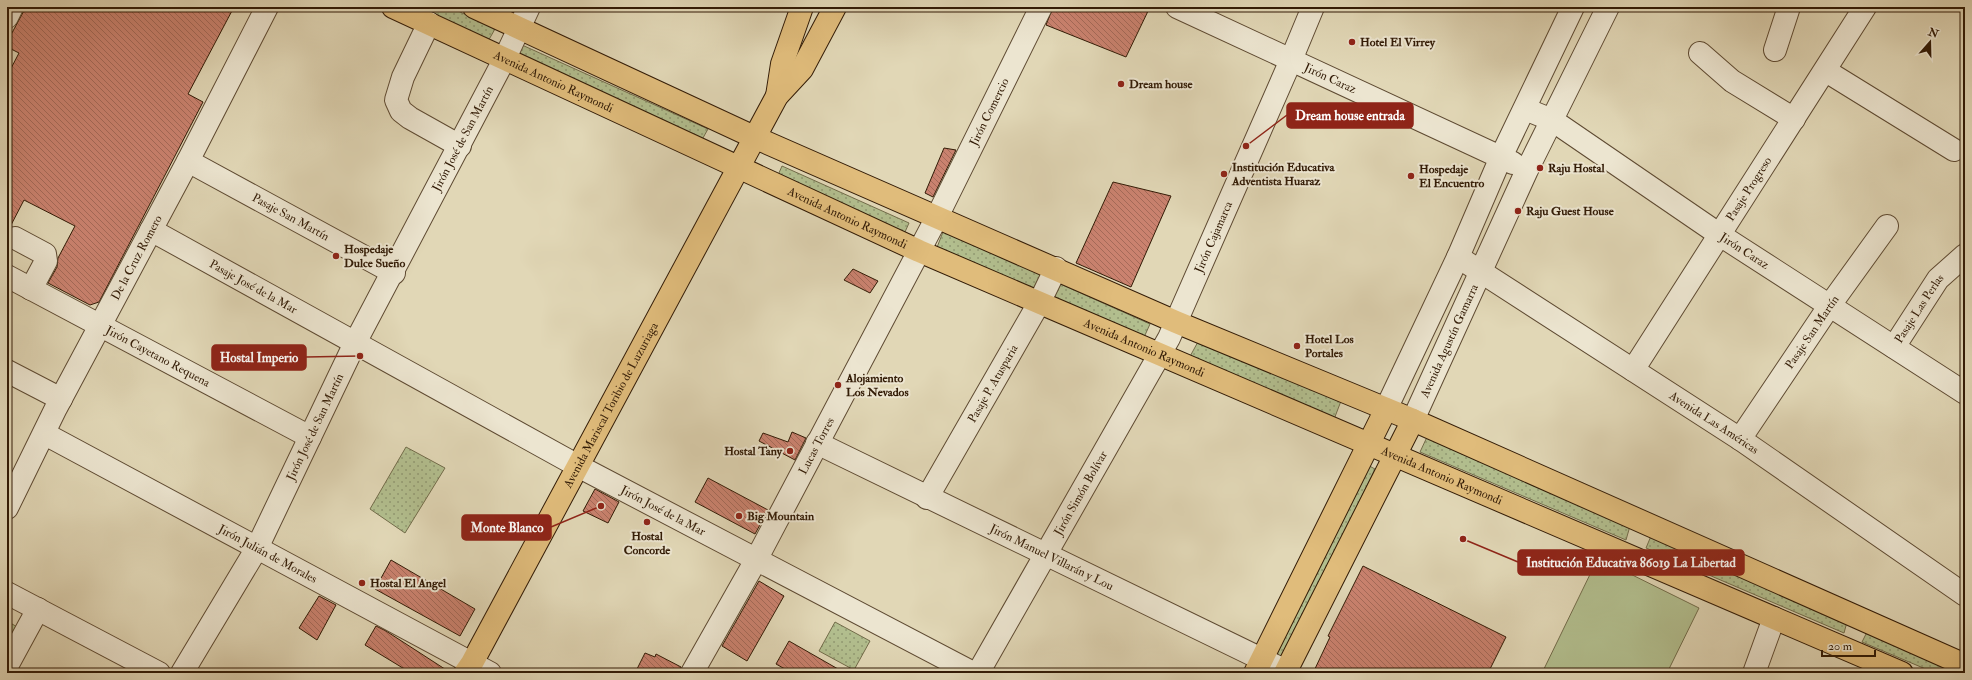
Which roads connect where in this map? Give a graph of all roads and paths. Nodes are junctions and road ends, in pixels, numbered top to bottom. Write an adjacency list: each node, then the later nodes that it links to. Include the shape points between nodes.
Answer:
1 (12, 7): 15 (street)
2 (267, 7): 31 (street, De la Cruz Romero)
3 (394, 7): 16 (main road, Avenida Antonio Raymondi)
4 (474, 7): 17 (main road)
5 (529, 7): 17 (street, Jirón José de San Martín)
6 (802, 7): 23 (main road, via 782,64)
7 (835, 7): 23 (main road, via 802,69)
8 (1041, 7): 34 (street, Jirón Comercio)
9 (1177, 7): 21 (street, Jirón Caraz)
10 (1313, 7): 21 (street, Jirón Cajamarca)
11 (1573, 7): 24 (street)
12 (1608, 7): 26 (street, Avenida Agustín Gamarra)
13 (1789, 7): 18 (street)
14 (1865, 7): 22 (street, Pasaje Progreso)
15 (7, 17)
16 (429, 23): 20 (main road, Avenida Antonio Raymondi); 28 (street, via 403,77 396,100 401,111 410,118)
17 (519, 28): 20 (street, Jirón José de San Martín); 27 (main road)
18 (1776, 50)
19 (1700, 53): 25 (street, via 1732,81)
20 (505, 58): 28 (street, Jirón José de San Martín); 32 (main road, Avenida Antonio Raymondi)
21 (1291, 60): 30 (street, Jirón Caraz); 49 (street, Jirón Cajamarca)
22 (1826, 71): 25 (street, Pasaje Progreso); 29 (street)
23 (777, 96): 27 (main road, Avenida Mariscal Toribio de Luzuriaga)
24 (1525, 109): 26 (street, Jirón Caraz); 30 (street)
25 (1794, 119): 37 (street, Pasaje Progreso)
26 (1552, 120): 33 (street, Avenida Agustín Gamarra); 37 (street, Jirón Caraz)
27 (756, 138): 32 (main road, Avenida Mariscal Toribio de Luzuriaga); 34 (main road)
28 (460, 146): 43 (street, Jirón José de San Martín)
29 (1954, 150)
30 (1501, 157): 33 (street, Jirón Caraz); 41 (street)
31 (188, 161): 36 (street, De la Cruz Romero); 43 (street, Pasaje San Martín)
32 (739, 168): 39 (main road, Avenida Antonio Raymondi); 66 (main road, Avenida Mariscal Toribio de Luzuriaga)
33 (1527, 170): 44 (street, Avenida Agustín Gamarra)
34 (937, 216): 39 (street, Lucas Torres); 42 (main road)
35 (1887, 226): 48 (street, Pasaje San Martín)
36 (150, 230): 50 (street, De la Cruz Romero); 51 (street, Pasaje José de la Mar)
37 (1720, 234): 48 (street, Jirón Caraz); 54 (street, Pasaje Progreso)
38 (15, 238): 46 (street, via 45,254 46,260)
39 (918, 251): 47 (main road, Avenida Antonio Raymondi); 63 (street, Lucas Torres)
40 (1965, 255): 52 (street, Pasaje Las Perlas, via 1938,279)
41 (1458, 257): 44 (street, Avenida Las Américas); 58 (street)
42 (1056, 268): 47 (street, Pasaje P. Atusparia); 49 (main road)
43 (394, 273): 51 (street, Jirón José de San Martín)
44 (1481, 273): 54 (street, Avenida Las Américas); 59 (street, Avenida Agustín Gamarra)
45 (7, 276): 46 (street, Jirón Cayetano Requena)
46 (31, 289): 50 (street, Jirón Cayetano Requena)
47 (1040, 303): 53 (main road, Avenida Antonio Raymondi); 67 (street, Pasaje P. Atusparia)
48 (1830, 305): 52 (street, Jirón Caraz); 62 (street, Pasaje San Martín)
49 (1176, 322): 53 (street, Jirón Cajamarca); 58 (main road)
50 (100, 325): 57 (street, De la Cruz Romero); 61 (street, Jirón Cayetano Requena)
51 (355, 343): 61 (street, Jirón José de San Martín); 66 (street, Jirón José de la Mar)
52 (1894, 347): 56 (street, Jirón Caraz)
53 (1159, 355): 64 (main road, Avenida Antonio Raymondi); 71 (street, Jirón Simón Bolívar)
54 (1633, 370): 62 (street, Avenida Las Américas)
55 (7, 371): 57 (street)
56 (1965, 393)
57 (61, 400): 60 (street, De la Cruz Romero)
58 (1386, 409): 59 (main road); 64 (main road)
59 (1413, 420): 65 (main road, Avenida Agustín Gamarra); 69 (main road)
60 (45, 434): 68 (street, De la Cruz Romero); 70 (street, Jirón Julián de Morales)
61 (310, 437): 70 (street, Jirón José de San Martín)
62 (1740, 439): 75 (street, Avenida Las Américas)
63 (817, 443): 67 (street, Jirón Manuel Villarán y Lou); 73 (street, Lucas Torres)
64 (1369, 445): 65 (main road, Avenida Antonio Raymondi); 82 (main road)
65 (1395, 456): 72 (main road, Avenida Antonio Raymondi); 84 (main road, Avenida Agustín Gamarra)
66 (578, 466): 73 (street, Jirón José de la Mar); 83 (main road, Avenida Mariscal Toribio de Luzuriaga)
67 (927, 498): 71 (street, Jirón Manuel Villarán y Lou)
68 (7, 508)
69 (1643, 522): 72 (main road); 78 (main road)
70 (256, 548): 83 (street, Jirón Julián de Morales); 86 (street, Jirón José de San Martín)
71 (1046, 553): 82 (street, Jirón Manuel Villarán y Lou); 89 (street, Jirón Simón Bolívar)
72 (1630, 555): 77 (main road, Avenida Antonio Raymondi)
73 (756, 560): 87 (street, Lucas Torres); 88 (street, Jirón José de la Mar)
74 (7, 593): 76 (street)
75 (1965, 595)
76 (38, 609): 81 (street); 85 (street)
77 (1774, 618): 79 (main road, Avenida Antonio Raymondi); 90 (street)
78 (1864, 620): 79 (main road); 80 (main road)
79 (1851, 651): 91 (main road, Avenida Antonio Raymondi)
80 (1965, 665)
81 (7, 666)
82 (1258, 666): 84 (street, Jirón Manuel Villarán y Lou)
83 (476, 670)
84 (1285, 672)
85 (159, 673)
86 (182, 673)
87 (692, 673)
88 (973, 673)
89 (978, 673)
90 (1754, 673)
91 (1902, 673)

